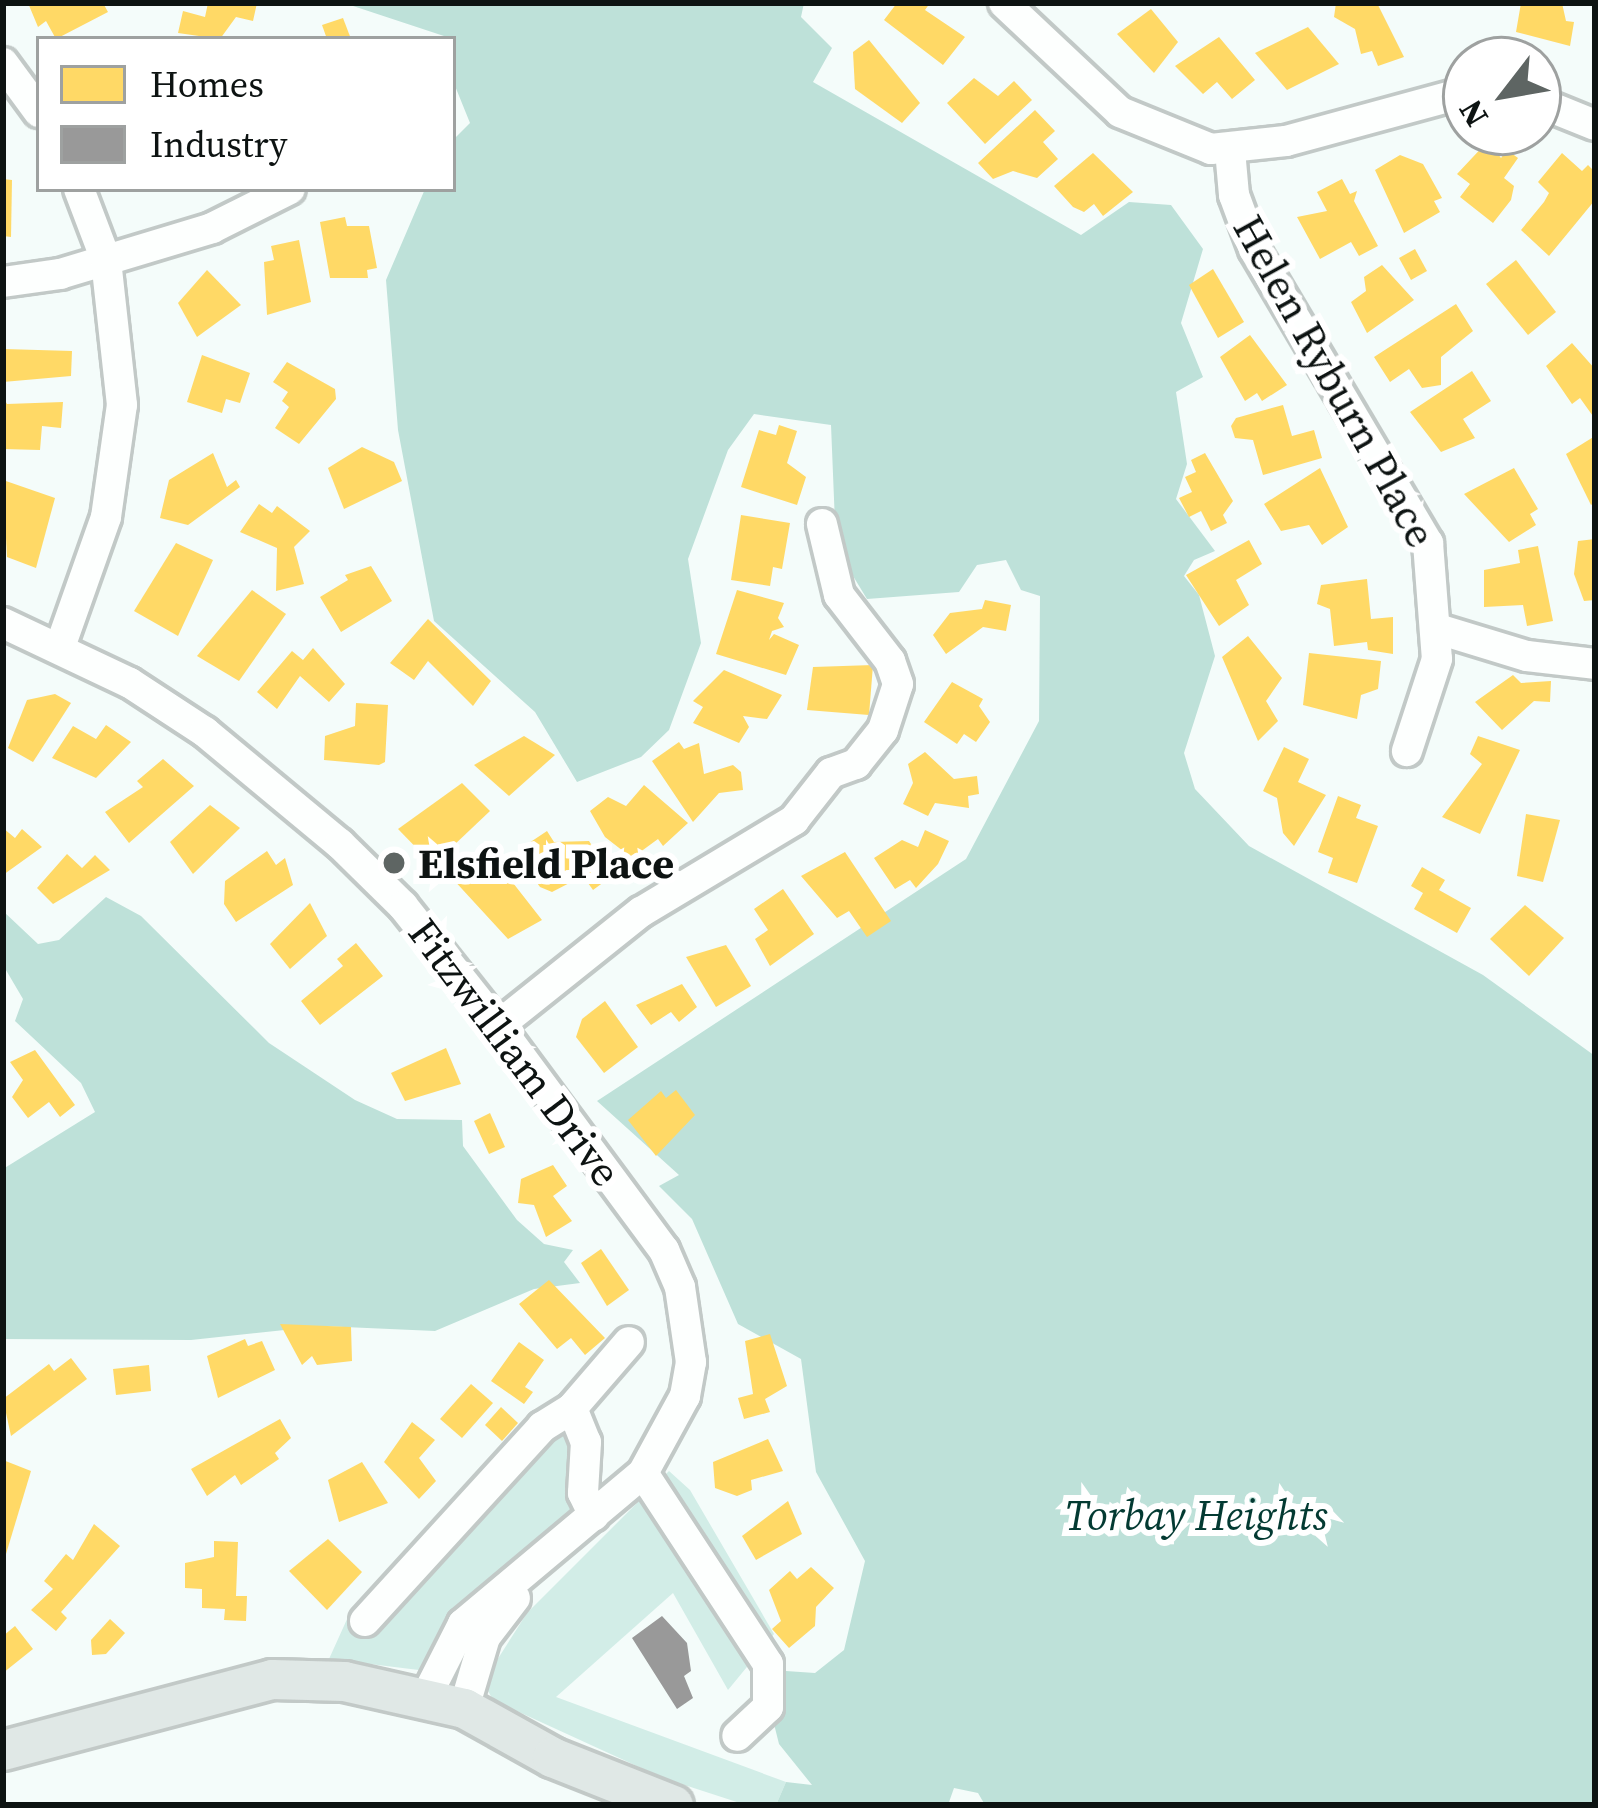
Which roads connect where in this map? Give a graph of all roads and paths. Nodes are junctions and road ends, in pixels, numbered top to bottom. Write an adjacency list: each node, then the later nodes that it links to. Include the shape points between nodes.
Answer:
1 (1004, 3): 7 (street, via 1120,112 1152,131)
2 (3, 63): 4 (street)
3 (1442, 98): 7 (street)
4 (36, 108)
5 (1562, 112): 6 (street)
6 (1595, 125)
7 (1230, 150): 14 (street, Helen Ryburn Place, via 1234,195 1254,249 1418,517 1435,566)
8 (81, 192): 10 (street)
9 (284, 192): 10 (street, via 212,228)
10 (106, 260): 11 (street); 15 (street, via 119,353 118,455 106,517)
11 (3, 282)
12 (822, 524): 18 (street, via 839,595 890,661 898,684 883,730 856,764 831,773 794,820 641,912)
13 (3, 623): 15 (street, Fitzwilliam Drive)
14 (1438, 628): 16 (street, via 1527,656); 17 (street, Helen Ryburn Place, via 1429,698)
15 (60, 647): 18 (street, Fitzwilliam Drive, via 130,683 279,786 403,906)
16 (1595, 664)
17 (1407, 751)
18 (498, 1026): 21 (street, Fitzwilliam Drive, via 664,1250 680,1287 692,1362 686,1396)
19 (629, 1342): 20 (street)
20 (572, 1408): 22 (street, via 586,1442 583,1493); 23 (street, via 542,1427)
21 (644, 1473): 22 (street, Fitzwilliam Drive); 25 (street, via 768,1664 767,1707)
22 (594, 1516): 24 (street, Fitzwilliam Drive, via 553,1552 484,1637)
23 (364, 1621)
24 (445, 1702): 26 (main road, via 344,1681 272,1679); 27 (main road)
25 (737, 1736)
26 (3, 1750)
27 (673, 1805)

